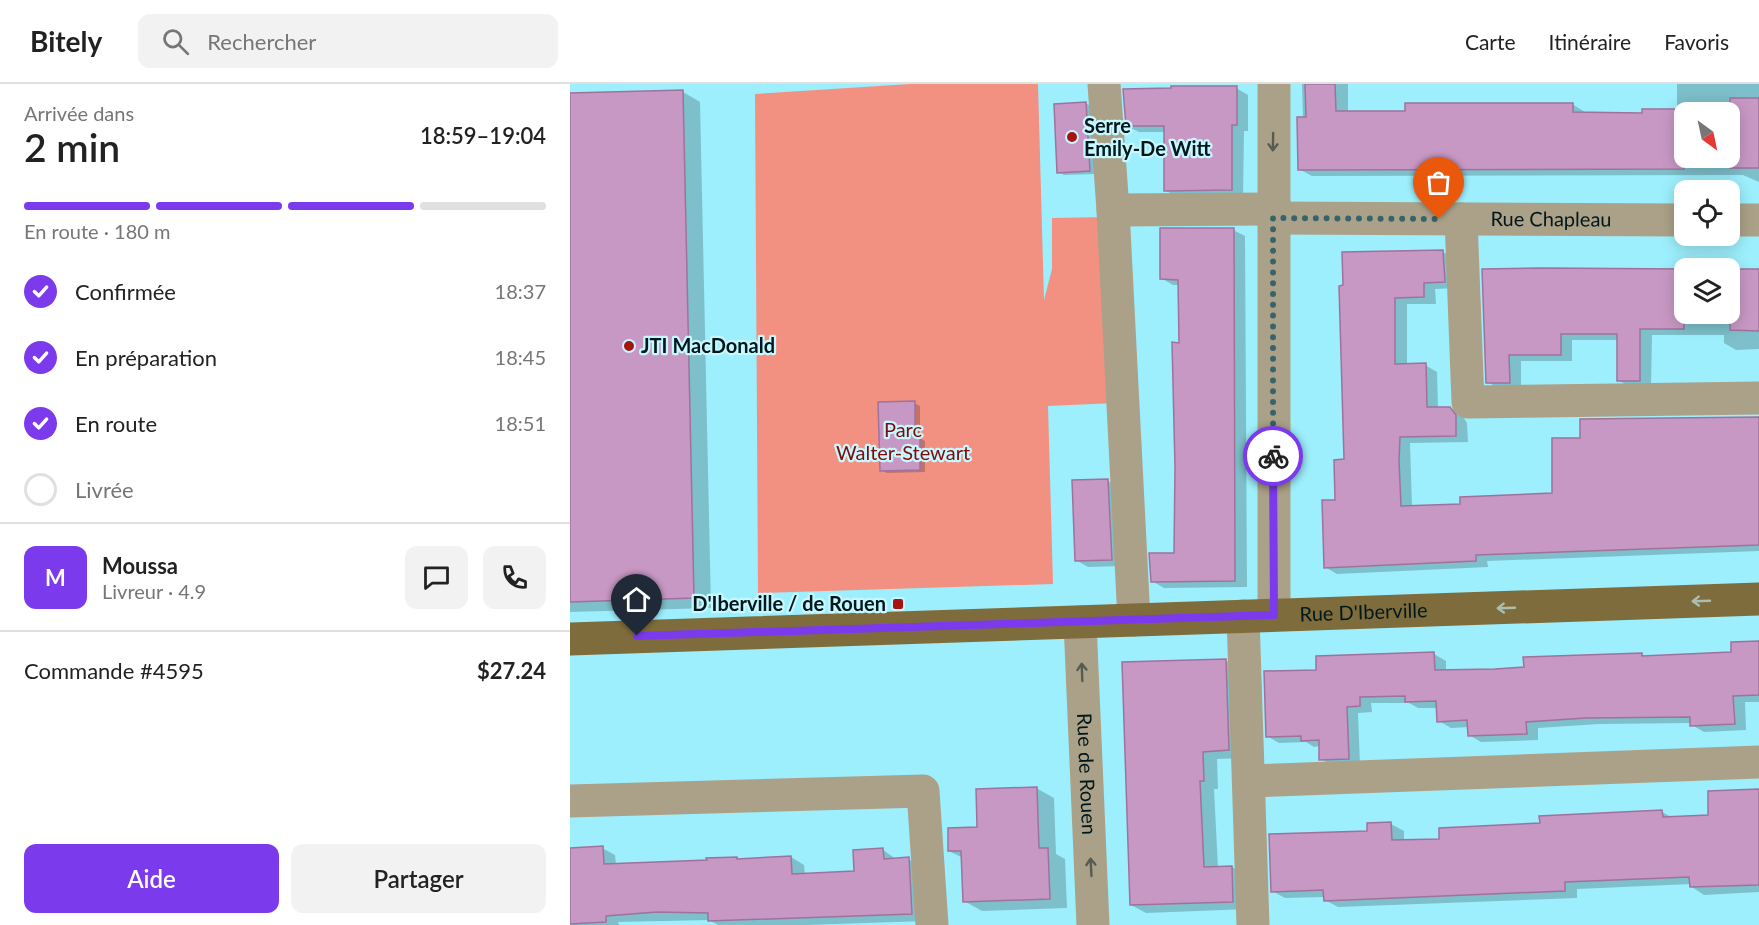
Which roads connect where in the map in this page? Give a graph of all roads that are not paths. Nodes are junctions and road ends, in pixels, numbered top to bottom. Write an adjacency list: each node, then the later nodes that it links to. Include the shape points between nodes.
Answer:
1 (1104, 84): 3 (street)
2 (1274, 84): 4 (street, one-way to 4)
3 (1113, 210): 4 (street, Rue Chapleau); 12 (street)
4 (1273, 214): 5 (street, Rue Chapleau); 11 (street)
5 (1461, 219): 6 (street, Rue Chapleau); 9 (street, via 1468,402)
6 (1674, 220)
7 (1740, 220): 8 (street)
8 (1759, 220)
9 (1759, 398)
10 (1759, 599): 11 (main road, Rue D'Iberville, one-way to 11)
11 (1258, 615): 12 (main road, Rue D'Iberville); 16 (street)
12 (1134, 620): 13 (main road, Rue D'Iberville)
13 (1080, 622): 14 (main road, Rue D'Iberville); 19 (street, Rue de Rouen, one-way to 13)
14 (570, 639)
15 (1759, 762): 16 (street)
16 (1250, 782): 20 (street)
17 (570, 801): 18 (street, via 923,791)
18 (932, 925)
19 (1093, 925)
20 (1253, 925)

